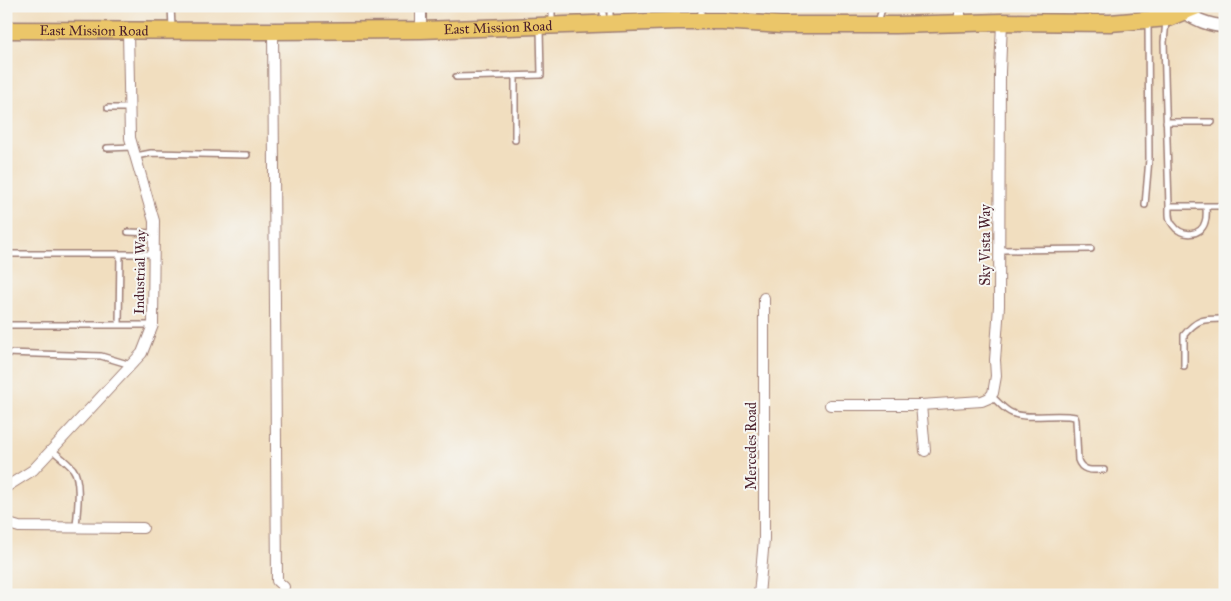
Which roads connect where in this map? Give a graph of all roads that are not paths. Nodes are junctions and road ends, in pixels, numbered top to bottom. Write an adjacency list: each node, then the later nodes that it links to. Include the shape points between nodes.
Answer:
1 (172, 6): 21 (lane)
2 (421, 6): 19 (street)
3 (552, 6): 16 (lane)
4 (602, 6): 13 (lane)
5 (610, 6): 13 (lane)
6 (884, 6): 15 (lane)
7 (960, 6): 14 (street)
8 (1190, 9): 10 (main road, East Mission Road); 17 (street, via 1201,22)
9 (701, 14): 13 (main road, East Mission Road); 15 (main road, East Mission Road, via 722,21 781,25)
10 (1166, 18): 11 (main road, East Mission Road); 27 (lane)
11 (1148, 20): 12 (main road, East Mission Road); 33 (lane, via 1149,159)
12 (1002, 22): 14 (main road, East Mission Road); 40 (street, Sky Vista Way)
13 (608, 23): 16 (main road, East Mission Road)
14 (960, 23): 15 (main road, East Mission Road)
15 (877, 25)
16 (546, 26): 19 (main road, East Mission Road); 23 (lane, via 541,75)
17 (1225, 26)
18 (6, 30): 20 (main road, East Mission Road)
19 (421, 30): 22 (main road, East Mission Road)
20 (128, 31): 21 (main road, East Mission Road); 26 (street, Industrial Way)
21 (172, 31): 22 (main road, East Mission Road)
22 (272, 32): 62 (street, via 277,581)
23 (515, 76): 24 (lane); 29 (lane)
24 (456, 77)
25 (108, 108): 26 (lane)
26 (130, 108): 31 (street, Industrial Way, via 130,138)
27 (1166, 122): 28 (lane); 34 (lane)
28 (1212, 122)
29 (515, 140)
30 (107, 148): 31 (lane)
31 (134, 152): 32 (lane); 38 (street, Industrial Way, via 154,221)
32 (247, 155)
33 (1146, 205)
34 (1169, 206): 35 (lane); 35 (lane, via 1172,225 1187,234 1194,234 1203,227)
35 (1206, 206): 36 (lane)
36 (1225, 206)
37 (128, 232): 38 (lane)
38 (154, 233): 43 (street, Industrial Way)
39 (1091, 248): 40 (lane)
40 (999, 250): 52 (street, Sky Vista Way, via 996,376)
41 (6, 254): 42 (lane)
42 (120, 254): 43 (lane); 47 (lane)
43 (154, 254): 48 (street, Industrial Way)
44 (764, 298): 63 (street, Mercedes Road, via 764,539)
45 (1225, 319): 51 (lane, via 1206,319 1187,331 1184,335)
46 (6, 324): 47 (lane)
47 (119, 324): 48 (lane)
48 (153, 325): 50 (street, Industrial Way, via 142,354)
49 (6, 353): 50 (lane, via 101,356)
50 (131, 365): 55 (street, Industrial Way)
51 (1184, 366)
52 (991, 396): 54 (street, via 982,401); 57 (lane, via 1013,414 1075,417 1080,465 1086,470)
53 (830, 405): 54 (street)
54 (921, 405): 56 (street)
55 (52, 450): 58 (street, Industrial Way, via 33,470); 60 (lane, via 73,469 76,476)
56 (925, 451)
57 (1104, 470)
58 (6, 487)
59 (6, 520): 60 (street, via 19,526)
60 (76, 527): 61 (street)
61 (143, 528)
62 (284, 587)
63 (759, 595)

